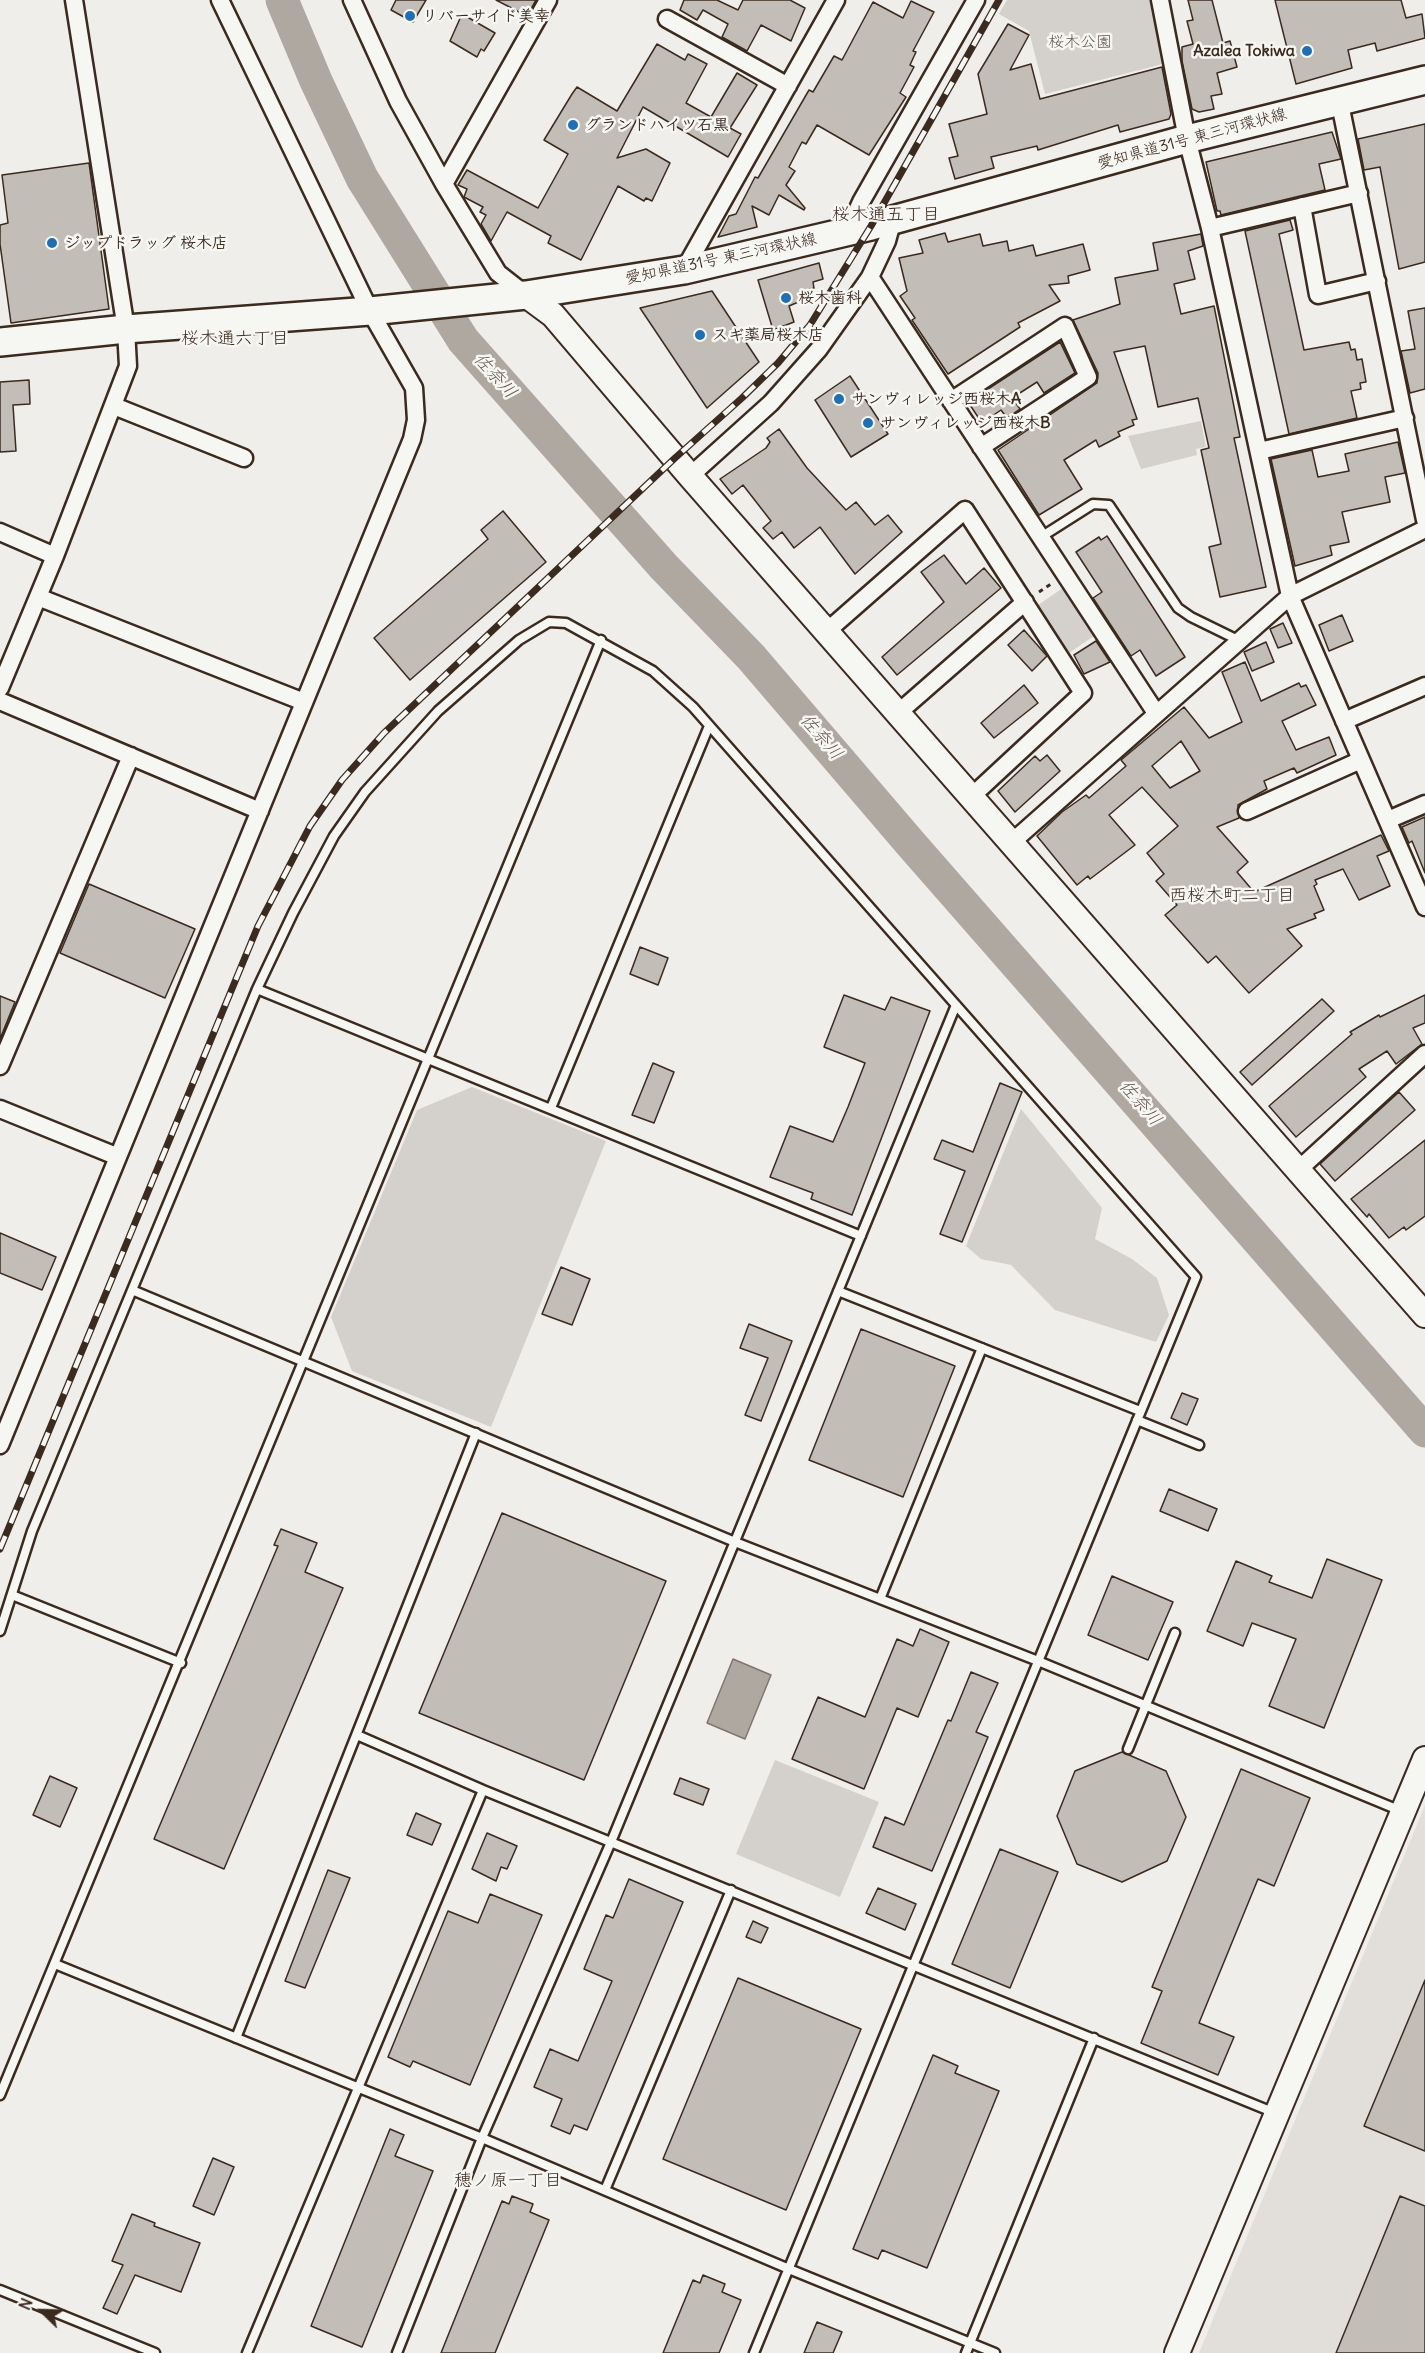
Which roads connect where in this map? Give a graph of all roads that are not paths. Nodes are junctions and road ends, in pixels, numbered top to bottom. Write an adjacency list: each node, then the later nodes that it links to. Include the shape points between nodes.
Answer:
1 (74, 0): 24 (street)
2 (220, 0): 23 (street)
3 (352, 0): 13 (street, via 398,101)
4 (548, 0): 13 (street)
5 (836, 0): 10 (street)
6 (976, 0): 18 (street)
7 (1160, 0): 12 (street)
8 (667, 19): 10 (street)
9 (1425, 81): 11 (main road, 愛知県道31号 東三河環状線)
10 (788, 86): 19 (street)
11 (1340, 99): 12 (main road, 愛知県道31号 東三河環状線); 14 (street)
12 (1187, 139): 16 (main road, 愛知県道31号 東三河環状線); 17 (street)
13 (444, 184): 22 (street, via 498,273)
14 (1359, 193): 15 (street); 21 (street)
15 (1302, 206): 17 (street); 21 (street, via 1318,295)
16 (893, 219): 18 (main road, 愛知県道31号 東三河環状線); 20 (street)
17 (1210, 228): 30 (street)
18 (848, 231): 19 (main road, 愛知県道31号 東三河環状線)
19 (684, 270): 22 (main road, 愛知県道31号 東三河環状線)
20 (870, 277): 26 (street); 32 (street, via 796,378)
21 (1377, 281): 28 (street)
22 (526, 295): 23 (main road, 愛知県道31号 東三河環状線); 32 (street, via 553,315)
23 (370, 311): 24 (main road, 愛知県道31号 東三河環状線); 47 (street, via 414,388 416,420)
24 (126, 329): 25 (main road, 愛知県道31号 東三河環状線); 27 (street, via 128,366)
25 (0, 342)
26 (951, 401): 29 (street); 29 (street, via 1065,326 1088,377)
27 (114, 406): 31 (street); 37 (street)
28 (1405, 418): 30 (street); 33 (street)
29 (981, 447): 36 (street)
30 (1259, 451): 38 (street)
31 (244, 458)
32 (690, 476): 41 (street)
33 (1425, 520)
34 (1425, 529): 38 (street)
35 (0, 532): 37 (street)
36 (1041, 537): 43 (lane, via 1094,504 1109,505 1178,608); 49 (street)
37 (55, 556): 39 (street)
38 (1290, 596): 43 (street); 50 (street)
39 (38, 597): 45 (street); 47 (street)
40 (1025, 602): 41 (street, via 965,510); 48 (street); 54 (street, via 1083,693)
41 (826, 632): 48 (street)
42 (601, 640): 51 (lane, via 653,671); 61 (lane, via 566,623 549,622 519,640 438,711 365,792 334,836); 64 (lane)
43 (1238, 640): 49 (street)
44 (1425, 686): 50 (street)
45 (0, 688)
46 (0, 701): 52 (street)
47 (304, 702): 56 (street)
48 (898, 713): 54 (street)
49 (1156, 713): 59 (street)
50 (1344, 721): 53 (street)
51 (709, 726): 62 (lane); 66 (lane)
52 (131, 756): 56 (street); 65 (street)
53 (1361, 759): 57 (street); 58 (street)
54 (972, 796): 59 (street)
55 (1425, 804): 58 (street)
56 (260, 810): 68 (street)
57 (1247, 811)
58 (1388, 820): 60 (street)
59 (1011, 843): 69 (street)
60 (1425, 907)
61 (257, 988): 64 (lane); 71 (lane)
62 (956, 1005): 70 (lane); 76 (lane, via 1196,1277)
63 (1425, 1054): 69 (street)
64 (429, 1060): 66 (lane); 75 (lane)
65 (0, 1066)
66 (551, 1108): 70 (lane)
67 (0, 1109): 68 (street)
68 (116, 1156): 79 (street)
69 (1298, 1171): 73 (street)
70 (861, 1236): 72 (lane)
71 (132, 1290): 75 (lane); 81 (lane, via 32,1531)
72 (838, 1291): 74 (lane); 80 (lane)
73 (1424, 1313)
74 (982, 1348): 76 (lane); 82 (lane)
75 (303, 1361): 77 (lane); 86 (lane)
76 (1139, 1415): 78 (lane); 85 (lane)
77 (476, 1433): 80 (lane); 88 (lane)
78 (1199, 1445)
79 (0, 1446)
80 (735, 1542): 82 (lane); 93 (lane)
81 (12, 1595): 83 (lane); 86 (lane)
82 (880, 1599): 85 (lane)
83 (0, 1631)
84 (1175, 1634): 87 (lane)
85 (1038, 1661): 87 (lane); 96 (lane)
86 (181, 1663): 95 (lane)
87 (1146, 1705): 89 (lane); 92 (lane)
88 (357, 1735): 91 (lane); 97 (lane)
89 (1128, 1749)
90 (1425, 1759): 92 (street)
91 (483, 1790): 93 (lane); 99 (lane)
92 (1402, 1811): 101 (street)
93 (611, 1842): 94 (lane); 102 (lane)
94 (731, 1890): 96 (lane); 103 (lane)
95 (55, 1964): 97 (lane); 100 (lane)
96 (914, 1964): 98 (lane); 104 (lane)
97 (236, 2038): 99 (lane)
98 (1094, 2038): 101 (lane); 106 (lane)
99 (358, 2088): 102 (lane); 108 (lane)
100 (0, 2095)
101 (1279, 2114): 113 (street)
102 (482, 2138): 103 (lane); 109 (lane)
103 (605, 2190): 104 (lane)
104 (789, 2270): 106 (lane); 110 (lane)
105 (0, 2290): 107 (lane)
106 (970, 2343): 111 (lane); 112 (lane)
107 (155, 2353)
108 (247, 2353)
109 (397, 2353)
110 (754, 2353)
111 (966, 2353)
112 (995, 2353)
113 (1178, 2353)

